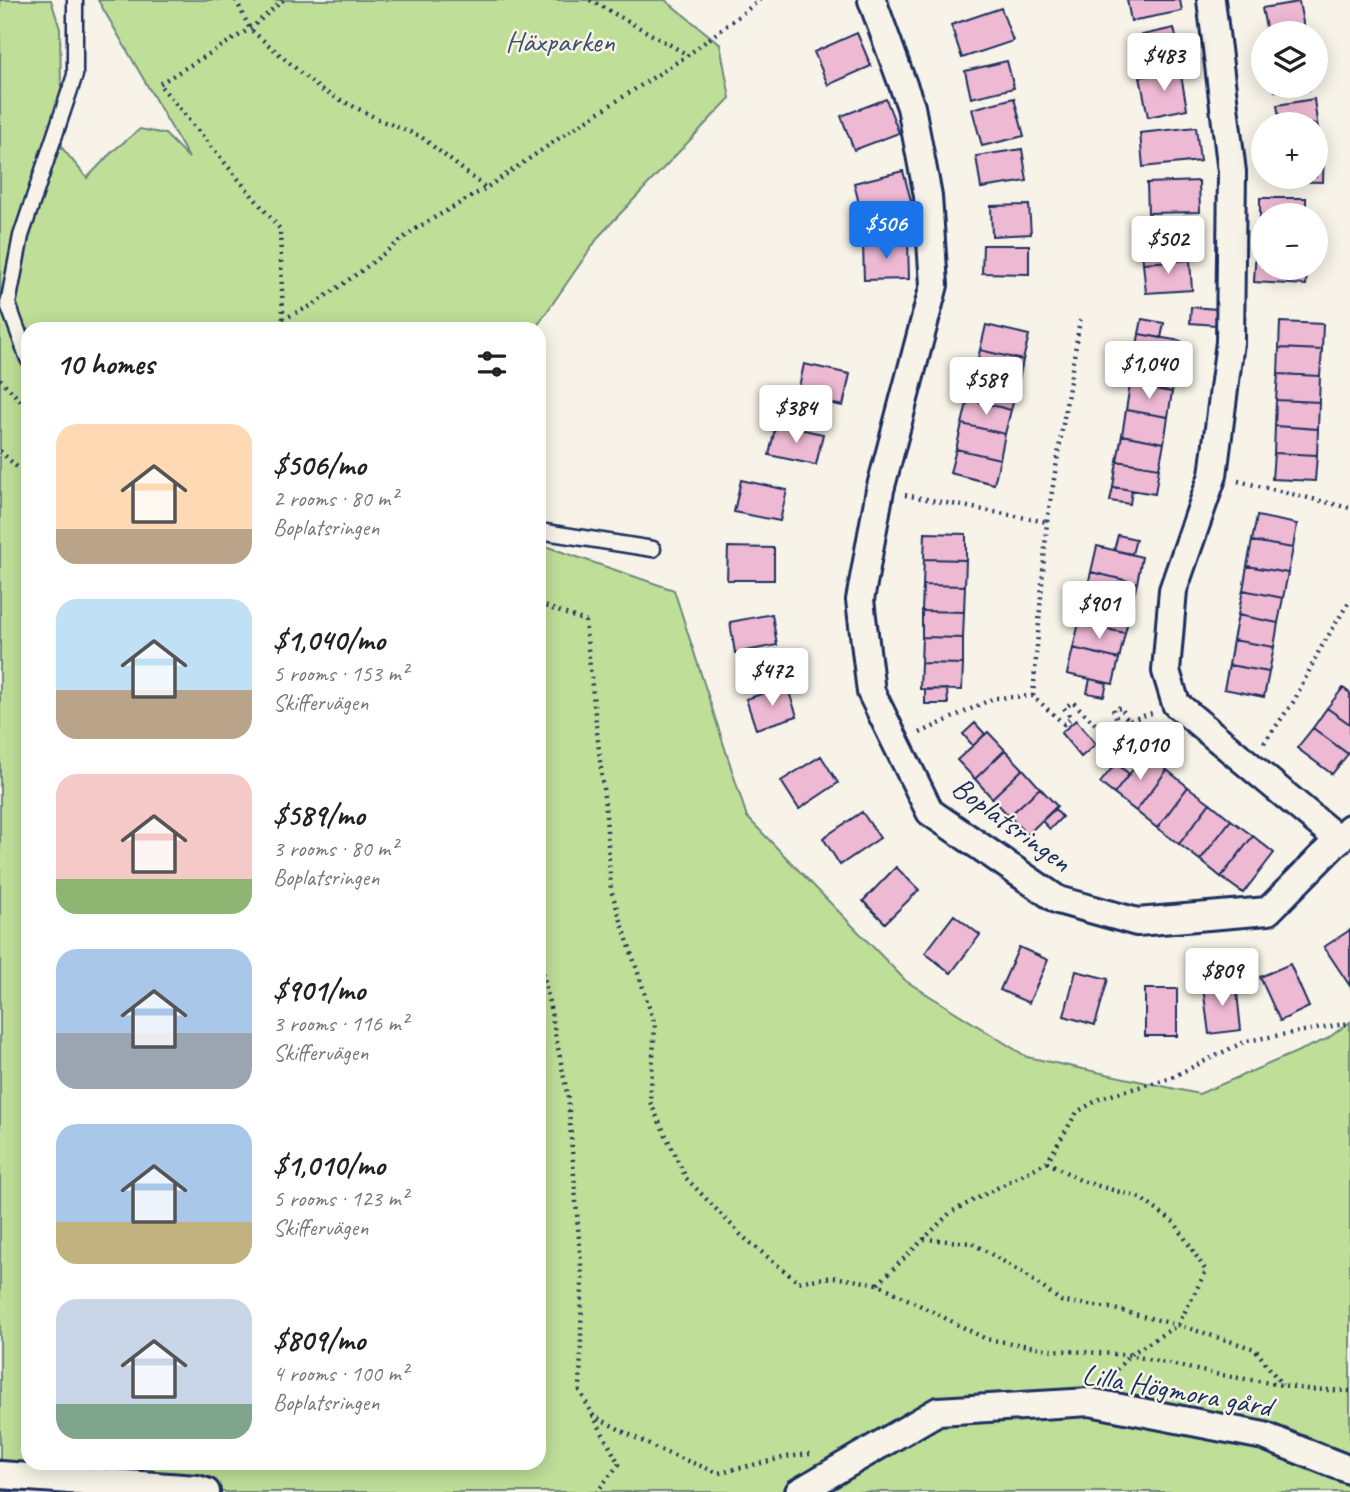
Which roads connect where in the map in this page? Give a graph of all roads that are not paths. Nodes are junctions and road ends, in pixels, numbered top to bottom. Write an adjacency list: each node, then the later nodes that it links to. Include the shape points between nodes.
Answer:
1 (75, 0): 4 (lane, via 75,75 20,236 8,304)
2 (872, 0): 7 (street, Boplatsringen, via 911,107 928,196 934,285 880,490 860,600 871,692 930,812 1058,900 1137,922 1268,911)
3 (1211, 0): 7 (street, via 1231,172 1230,342 1213,475 1173,590 1166,671 1175,704 1249,765)
4 (21, 340)
5 (546, 532): 6 (lane)
6 (653, 549)
7 (1345, 834)
8 (1350, 1470): 11 (street, Lilla Högmora gård, via 1264,1436 1090,1402 938,1411)
9 (0, 1475): 10 (street)
10 (205, 1492)
11 (799, 1492)

